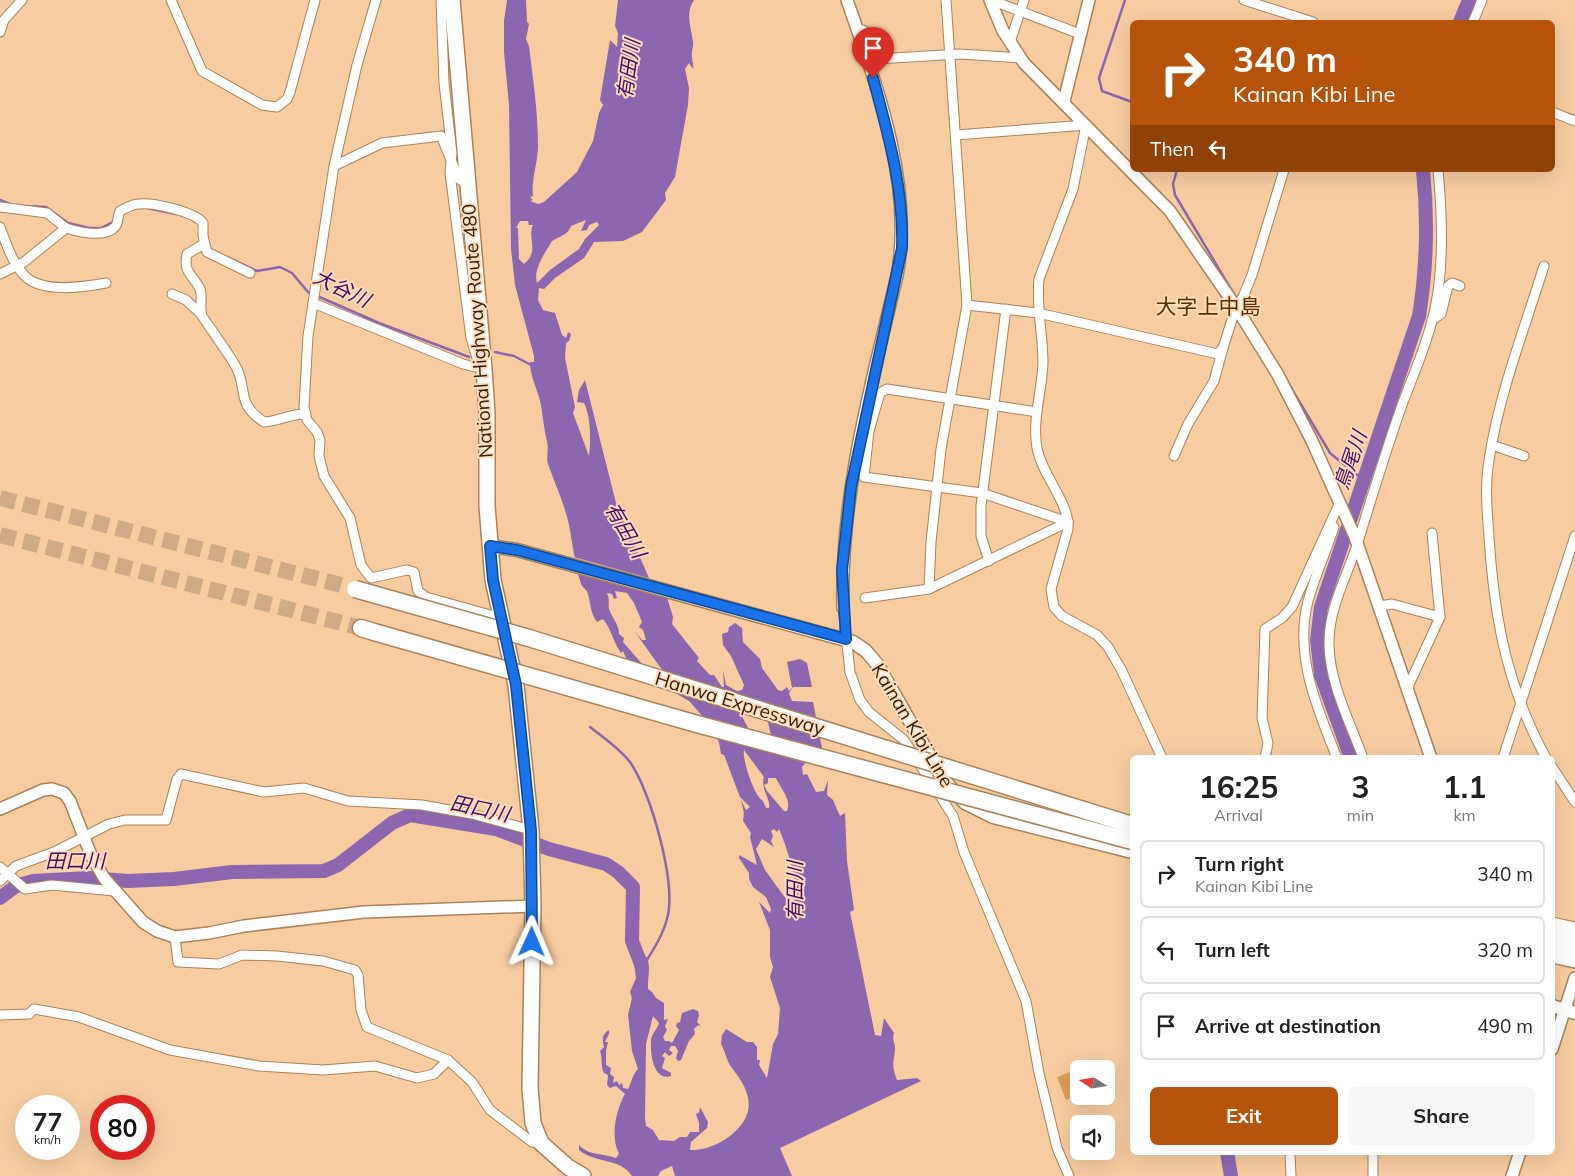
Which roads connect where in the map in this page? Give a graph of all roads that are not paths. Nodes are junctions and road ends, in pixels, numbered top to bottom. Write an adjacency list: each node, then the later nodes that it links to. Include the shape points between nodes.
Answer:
1 (22, 0): 18 (street, via 4,20)
2 (171, 0): 3 (street, via 202,71 262,105 277,107 290,92)
3 (314, 0)
4 (376, 0): 29 (street)
5 (441, 0): 28 (street)
6 (452, 0): 34 (highway, National Highway Route 480)
7 (847, 0): 17 (street)
8 (946, 0): 21 (street)
9 (990, 0): 14 (street); 20 (street)
10 (1024, 0): 14 (street)
11 (1089, 0): 19 (street)
12 (1244, 0): 15 (street)
13 (1482, 0): 16 (street)
14 (1020, 11): 19 (street); 20 (street)
15 (1307, 20)
16 (1474, 20)
17 (858, 31): 21 (street, via 863,30 869,35 877,59); 59 (street, via 888,136 902,218 902,248)
18 (0, 32)
19 (1080, 34): 23 (street)
20 (1010, 42): 22 (street)
21 (950, 54): 22 (street); 27 (street)
22 (1021, 58): 23 (street)
23 (1064, 101): 26 (street)
24 (1555, 113): 25 (street)
25 (1575, 121)
26 (1086, 125): 27 (street); 30 (street); 50 (street, via 1073,189 1039,279)
27 (956, 135): 47 (street)
28 (451, 157): 29 (street, via 441,136 382,143); 34 (street, via 460,179); 54 (street, via 450,173 471,338)
29 (334, 166): 46 (street)
30 (1130, 170)
31 (1132, 172): 48 (street, via 1170,211)
32 (1283, 172): 48 (street, via 1252,275)
33 (1438, 172): 52 (street, via 1442,257)
34 (466, 183): 54 (highway, National Highway Route 480)
35 (0, 207): 37 (street, via 47,213)
36 (0, 227): 39 (street)
37 (66, 228): 38 (street, via 96,233 111,229 117,224 120,211 146,204 185,212 200,219); 39 (street)
38 (204, 244): 41 (street, via 211,255); 51 (street, via 191,250 186,259 188,273 201,290)
39 (17, 265): 42 (street); 43 (street, via 24,276 44,286 77,288)
40 (1544, 266): 60 (street, via 1503,398)
41 (250, 273)
42 (0, 274)
43 (106, 283)
44 (1460, 286): 52 (street, via 1452,283 1448,286 1441,314)
45 (172, 294): 51 (street, via 186,300)
46 (314, 303): 54 (street, via 463,364); 58 (street, via 308,336)
47 (967, 305): 49 (street); 55 (street)
48 (1236, 307): 53 (street); 65 (street, via 1278,375)
49 (1006, 309): 50 (street); 56 (street)
50 (1038, 313): 53 (street, via 1213,354); 57 (street, via 1043,363)
51 (202, 316): 58 (street, via 236,366 244,401 256,416 264,422)
52 (1432, 320): 69 (street)
53 (1224, 348): 61 (street, via 1214,381 1185,430)
54 (482, 368): 70 (highway, National Highway Route 480)
55 (950, 399): 56 (street); 59 (street, via 882,390); 63 (street)
56 (994, 406): 57 (street); 64 (street)
57 (1038, 412): 66 (street, via 1036,441 1039,454)
58 (305, 414): 78 (street, via 320,440 319,456 324,476 350,518 362,565 370,578 407,570 414,572 418,591 426,597)
59 (866, 430): 63 (street, via 864,477); 76 (street, via 844,539)
60 (1492, 445): 62 (street); 82 (street, via 1486,494 1494,592 1505,657)
61 (1174, 456)
62 (1524, 456)
63 (936, 487): 64 (street); 73 (street)
64 (982, 493): 66 (street); 71 (street, via 980,529)
65 (1341, 505): 69 (street); 84 (street, via 1292,607 1265,629 1262,718 1268,743); 85 (street, via 1311,593 1305,626 1307,672)
66 (1068, 522): 71 (street); 83 (street, via 1051,589 1054,607 1062,616 1097,635 1108,647)
67 (1432, 533): 77 (street)
68 (1575, 536): 82 (street)
69 (1356, 541): 75 (street); 86 (street, via 1333,608 1329,645 1332,673)
70 (490, 546): 78 (highway, National Highway Route 480, via 493,580); 80 (main road, Kainan Kibi Line, via 517,550)
71 (989, 561): 73 (street)
72 (350, 588): 93 (highway, Hanwa Expressway, bridge, via 529,638)
73 (929, 589): 74 (street)
74 (865, 598)
75 (1380, 606): 77 (street, via 1392,604); 81 (street)
76 (843, 608): 80 (street)
77 (1440, 617): 81 (street)
78 (502, 618): 94 (highway, National Highway Route 480, via 516,685)
79 (368, 630): 96 (highway, Hanwa Expressway, bridge, via 696,724)
80 (841, 638): 97 (main road, Kainan Kibi Line, via 860,646 877,664 943,779 965,803 993,817); 124 (street, via 864,708 904,740 953,816 964,852 1026,1001 1039,1073 1055,1138)
81 (1408, 687): 87 (street)
82 (1520, 704): 88 (street); 89 (street)
83 (1161, 755)
84 (1266, 755)
85 (1336, 755)
86 (1362, 755)
87 (1431, 755)
88 (1504, 755)
89 (1545, 755)
90 (1555, 772): 91 (street)
91 (1575, 802)
92 (0, 809): 95 (street, via 43,790 56,790 64,793 70,801)
93 (1130, 824)
94 (531, 832): 95 (street, via 472,814 422,805 348,800 304,788 264,792 181,774 177,778 166,820 125,820); 102 (highway, National Highway Route 480)
95 (83, 837): 99 (street, via 16,866); 101 (street, via 96,867)
96 (1130, 839)
97 (1130, 851)
98 (0, 867): 99 (street)
99 (10, 876): 100 (street); 101 (street, via 23,888 60,885)
100 (0, 880)
101 (112, 888): 106 (street, via 143,922)
102 (533, 906): 106 (street, via 372,912); 118 (highway, National Highway Route 480, via 530,1088 533,1123)
103 (1555, 923): 104 (street)
104 (1575, 928)
105 (1555, 933): 107 (highway)
106 (175, 937): 117 (street, via 178,962 219,964 242,955 277,956 323,961 355,970 367,1027)
107 (1575, 937)
108 (1555, 946): 109 (highway)
109 (1575, 951)
110 (1555, 958): 111 (street)
111 (1575, 962)
112 (1575, 978): 114 (street)
113 (1555, 1007): 114 (main road)
114 (1570, 1012): 116 (street)
115 (0, 1015): 117 (street, via 29,1014 34,1009 79,1017 170,1050 284,1068 323,1070 376,1066 417,1078 434,1074)
116 (1555, 1043)
117 (448, 1060): 118 (street, via 472,1082 490,1110 532,1142)
118 (541, 1143): 123 (highway, National Highway Route 480)
119 (1290, 1155): 125 (street)
120 (1373, 1155): 122 (street)
121 (1519, 1155): 126 (street)
122 (1375, 1175)
123 (583, 1176)
124 (1069, 1176)
125 (1291, 1176)
126 (1512, 1176)

